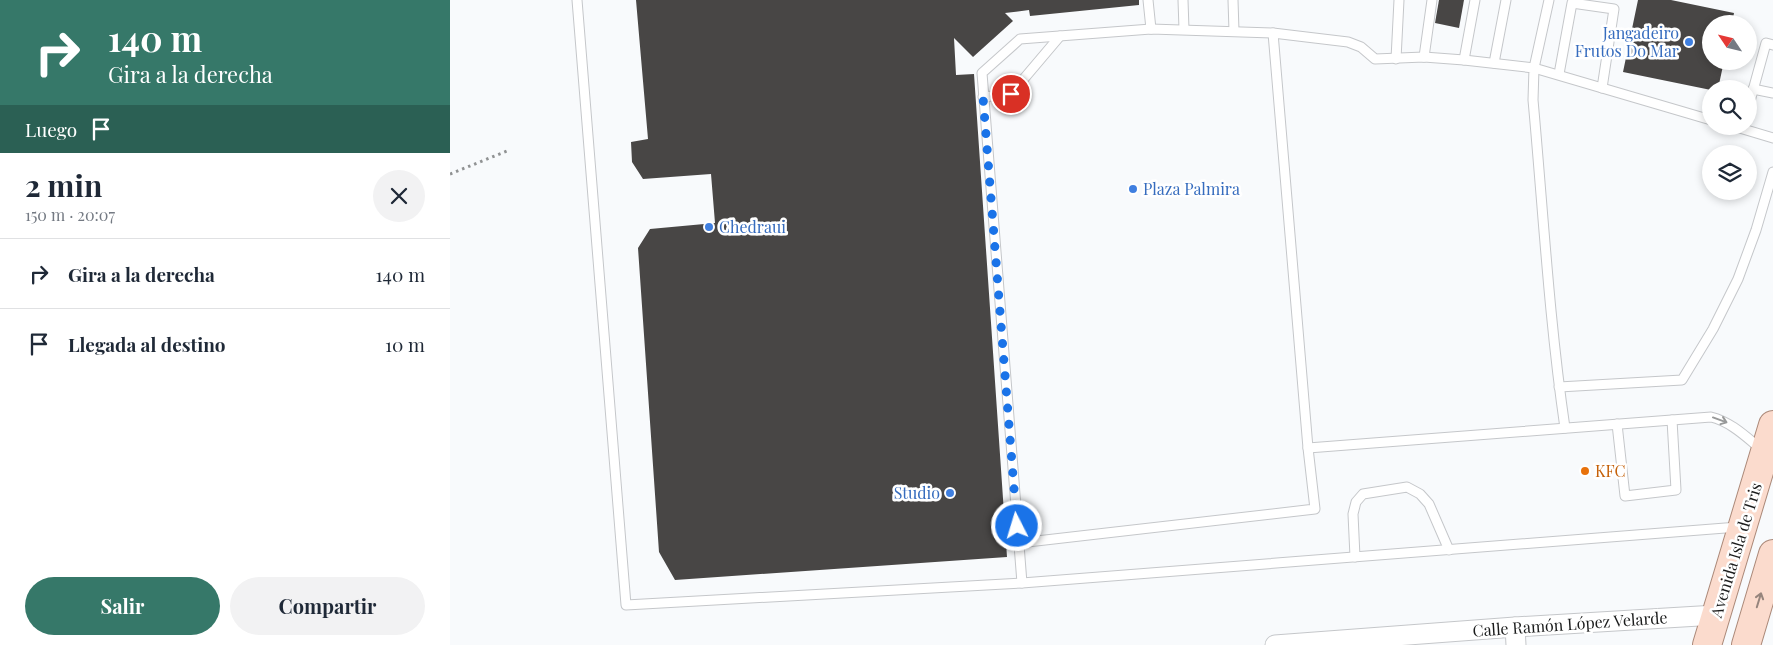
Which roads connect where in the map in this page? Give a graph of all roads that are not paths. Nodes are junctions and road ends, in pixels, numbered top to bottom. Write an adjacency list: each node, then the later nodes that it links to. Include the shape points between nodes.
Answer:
1 (577, 0): 43 (lane, via 626,605)
2 (1148, 0): 10 (lane)
3 (1184, 0): 11 (lane)
4 (1233, 0): 12 (lane)
5 (1399, 0): 17 (lane)
6 (1432, 0): 16 (lane)
7 (1475, 0): 18 (lane)
8 (1506, 0): 19 (lane)
9 (1549, 0): 20 (lane)
10 (1151, 29): 11 (lane); 14 (lane)
11 (1184, 29): 12 (lane)
12 (1234, 31): 13 (lane)
13 (1273, 33): 17 (lane, via 1348,42 1361,47 1375,59); 36 (lane)
14 (1060, 36): 26 (lane, via 1011,94); 26 (lane, via 1020,38 982,73)
15 (1773, 45): 22 (lane, via 1766,44)
16 (1424, 57): 17 (lane); 18 (lane)
17 (1396, 59)
18 (1464, 60): 19 (lane)
19 (1494, 63): 20 (lane)
20 (1534, 68): 21 (lane); 31 (lane, via 1533,100)
21 (1559, 74): 23 (lane); 23 (lane, via 1572,3 1614,9)
22 (1756, 80)
23 (1602, 88): 27 (lane)
24 (1757, 90): 25 (lane)
25 (1773, 93)
26 (983, 97): 39 (lane)
27 (1702, 117)
28 (1757, 133): 29 (lane)
29 (1773, 138)
30 (1773, 172): 31 (lane, via 1738,279 1682,380)
31 (1558, 387): 35 (lane)
32 (1672, 420): 33 (lane); 33 (lane, via 1676,490 1624,496); 37 (lane, one-way to 37, via 1711,417 1724,420)
33 (1617, 424): 35 (lane)
34 (1773, 426): 37 (main road, Avenida Isla de Tris)
35 (1564, 428): 36 (lane)
36 (1308, 448): 39 (lane, via 1314,509)
37 (1765, 452): 38 (main road, Avenida Isla de Tris)
38 (1742, 527): 40 (lane); 44 (main road, Avenida Isla de Tris)
39 (1018, 543): 43 (lane)
40 (1449, 550): 42 (lane); 42 (lane, via 1429,504 1407,487 1363,494 1356,502 1353,514)
41 (1773, 554): 48 (main road, one-way to 41)
42 (1355, 557): 43 (lane)
43 (1022, 583)
44 (1716, 615): 45 (street, Calle Ramón López Velarde); 47 (main road, Avenida Isla de Tris)
45 (1516, 636): 46 (street, Calle Ramón López Velarde)
46 (1275, 645)
47 (1707, 645)
48 (1746, 645)

